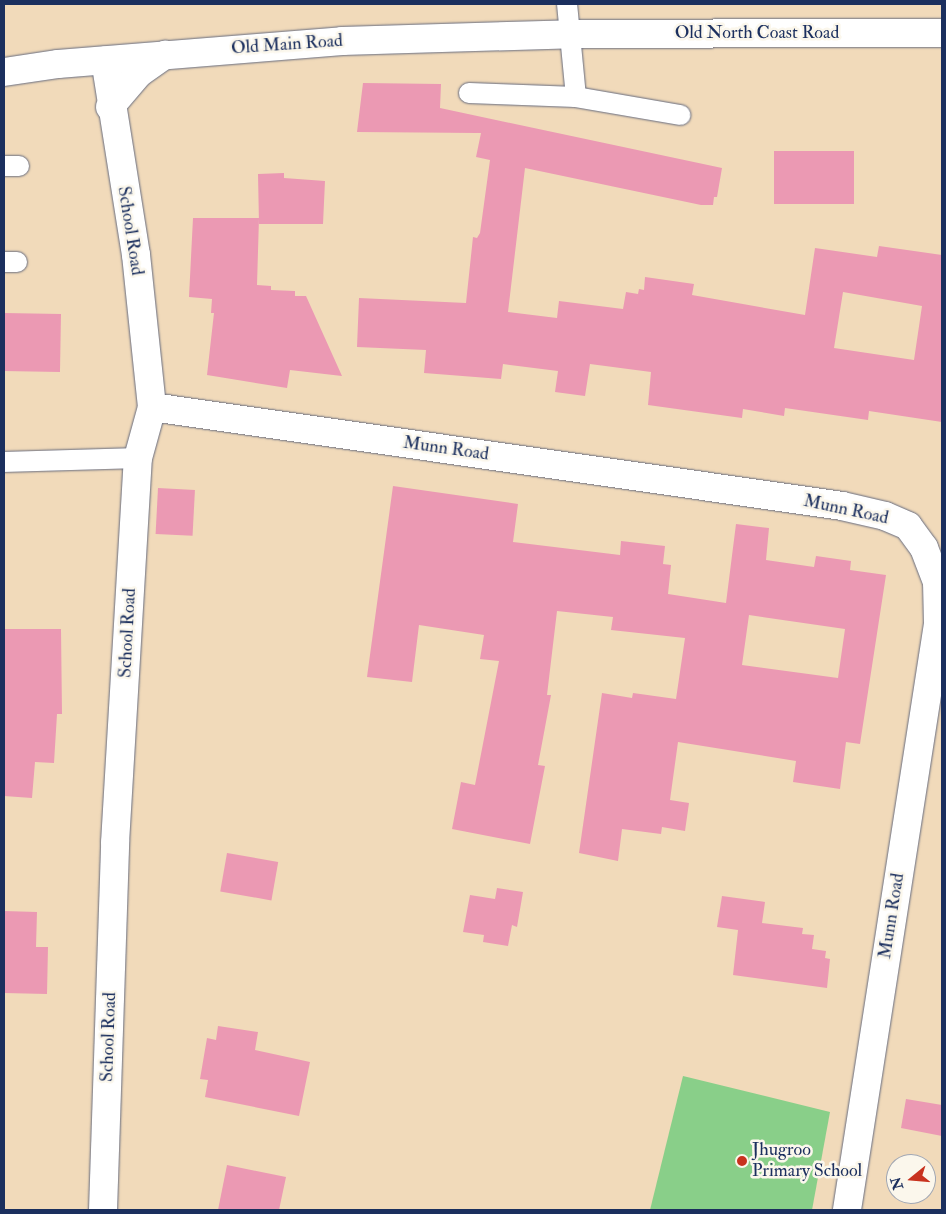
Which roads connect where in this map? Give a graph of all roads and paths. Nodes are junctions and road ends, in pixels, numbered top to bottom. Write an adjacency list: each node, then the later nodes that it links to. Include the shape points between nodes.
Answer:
1 (567, 4): 3 (lane)
2 (942, 33): 3 (street, Old North Coast Road)
3 (572, 34): 4 (street, Old Main Road, via 342,41); 8 (lane)
4 (165, 55): 5 (street, Old Main Road); 9 (street, via 139,73)
5 (105, 60): 6 (street, Old Main Road); 9 (street, School Road)
6 (4, 72)
7 (469, 93): 8 (lane)
8 (576, 97): 10 (lane)
9 (110, 107): 11 (street, School Road, via 136,255)
10 (680, 116)
11 (152, 407): 12 (street, School Road); 14 (street, Munn Road, via 842,506 885,516 908,526 924,548 937,582)
12 (138, 458): 13 (lane); 15 (street, School Road, via 115,843)
13 (4, 462)
14 (940, 624): 16 (street, Munn Road)
15 (104, 1210)
16 (847, 1210)

